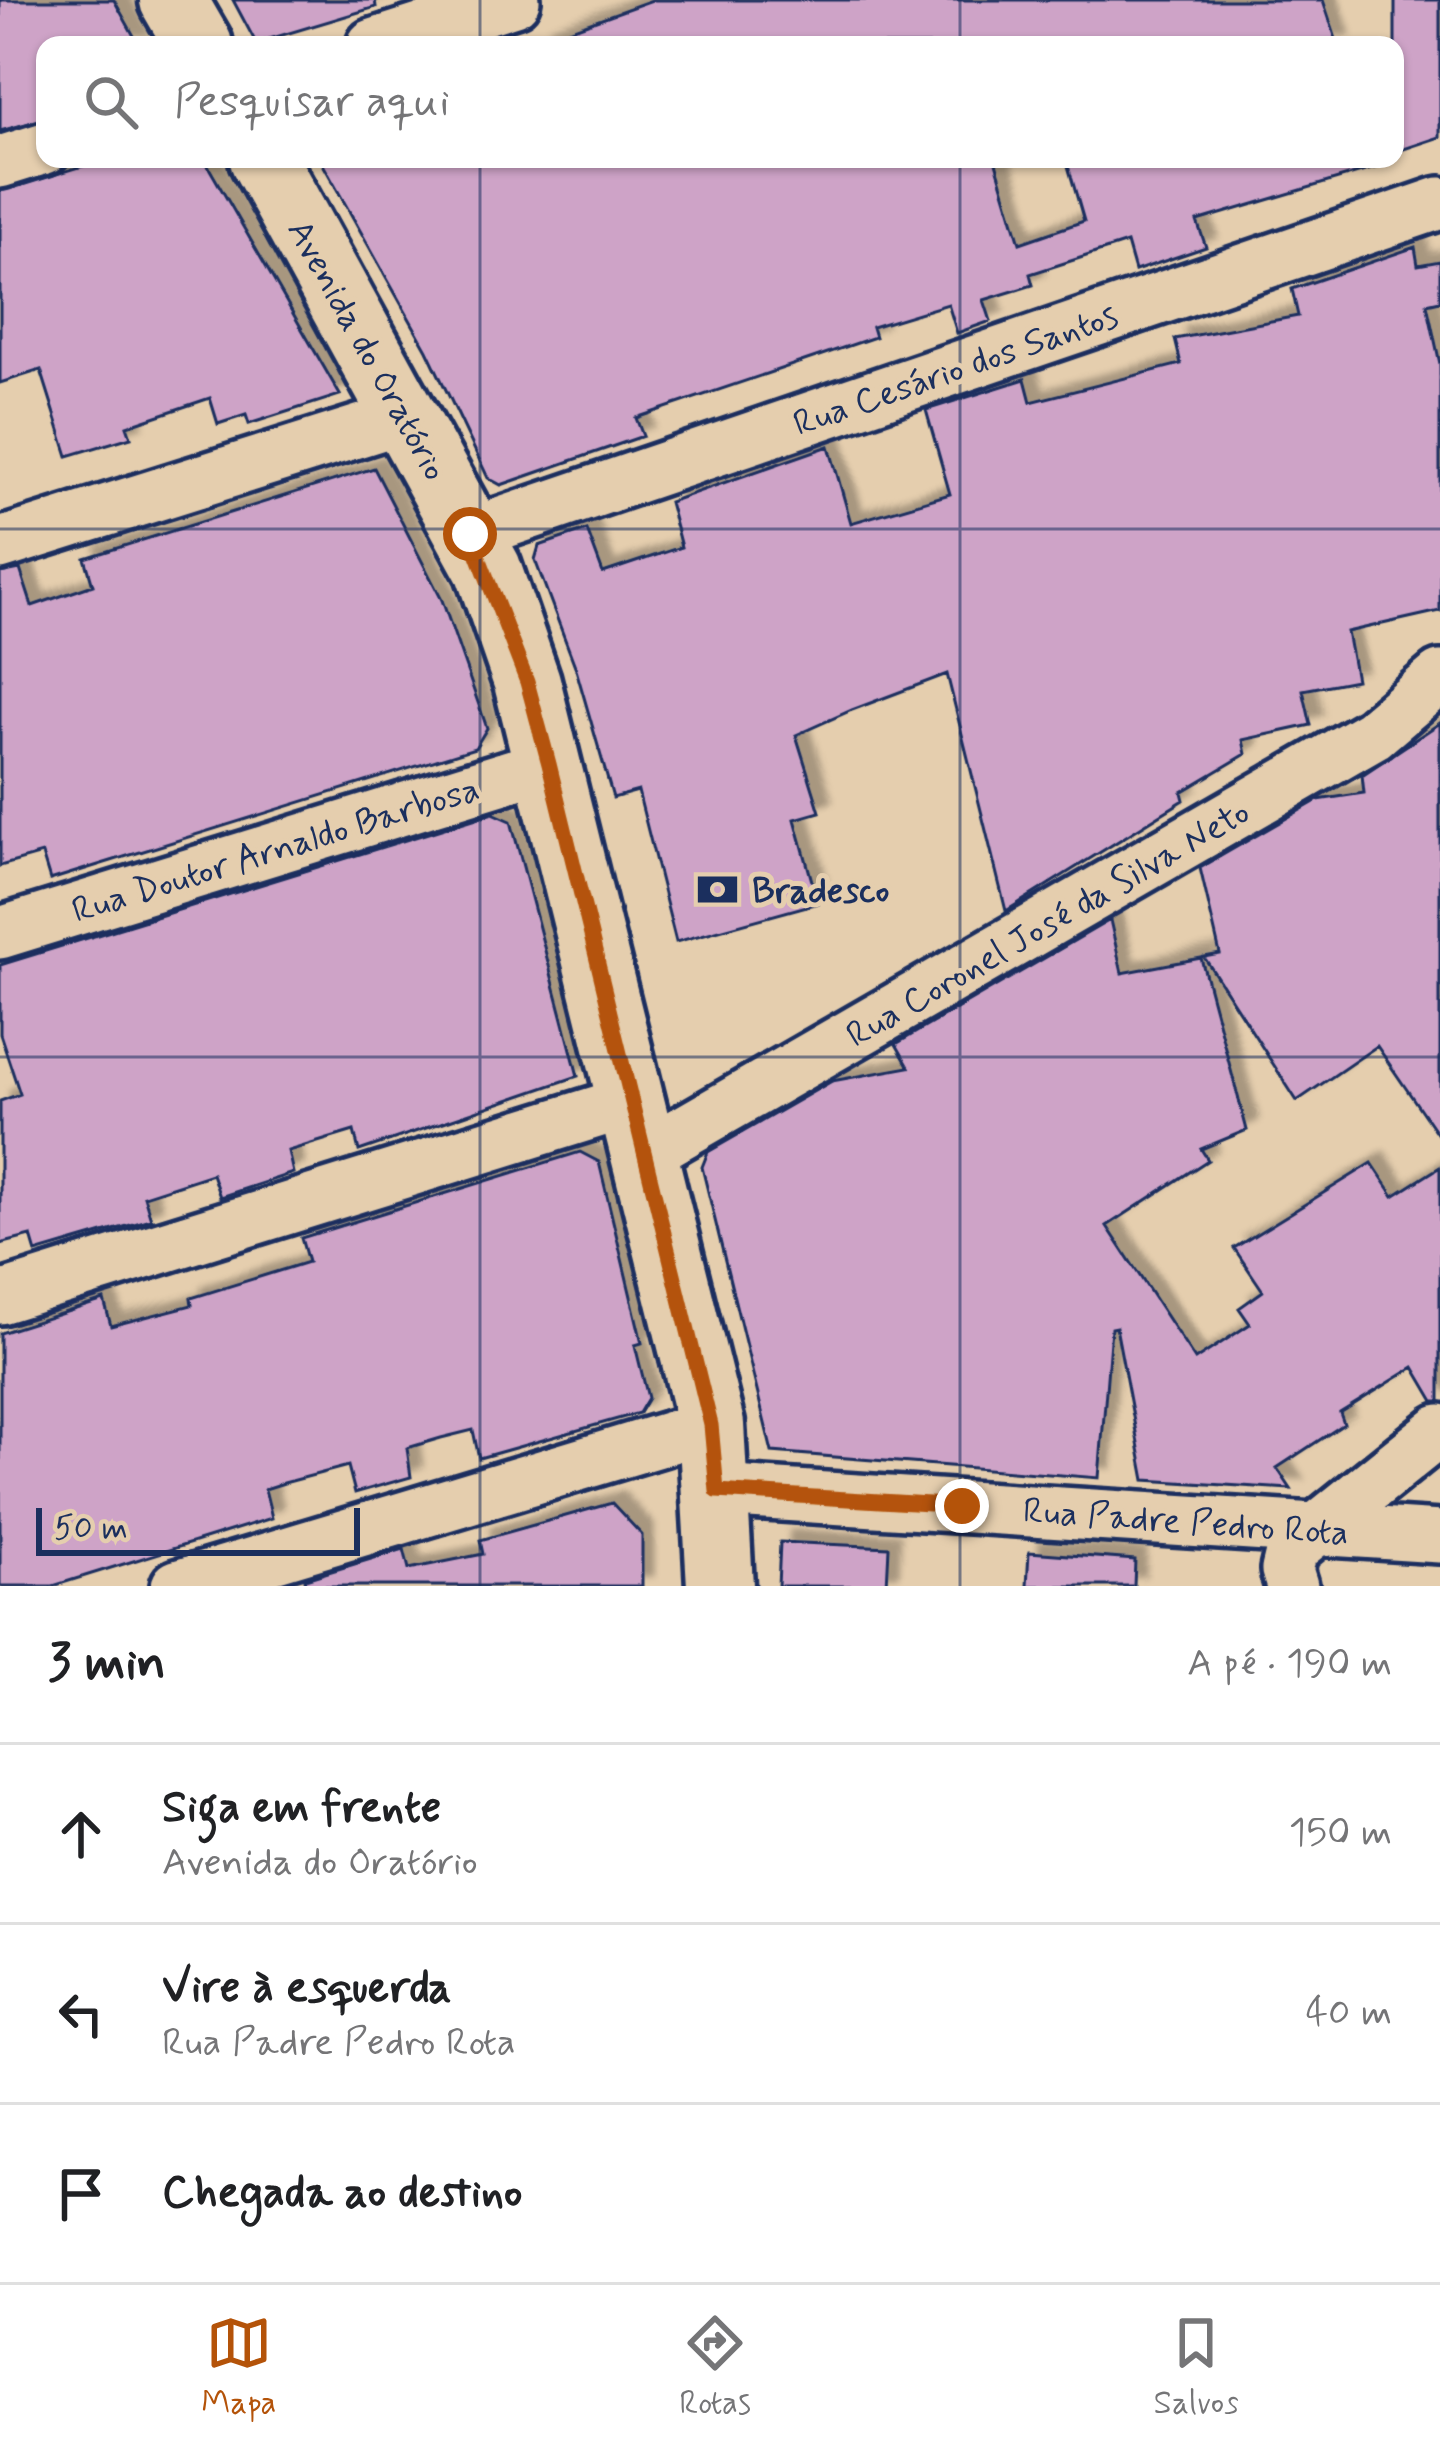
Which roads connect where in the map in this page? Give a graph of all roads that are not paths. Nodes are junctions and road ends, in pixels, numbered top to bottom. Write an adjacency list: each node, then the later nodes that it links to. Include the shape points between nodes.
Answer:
1 (173, 0): 3 (main road)
2 (514, 0): 4 (street)
3 (194, 36)
4 (402, 36)
5 (36, 151): 6 (street)
6 (0, 161)
7 (268, 168): 9 (main road, Avenida do Oratório)
8 (1440, 203): 10 (street, Rua Cesário dos Santos)
9 (407, 416): 10 (main road, Avenida do Oratório); 11 (street)
10 (470, 534): 13 (main road, Avenida do Oratório)
11 (0, 544)
12 (1440, 677): 15 (street, Rua Coronel José da Silva Neto, via 1373,734)
13 (549, 764): 14 (street, Rua Doutor Arnaldo Barbosa); 15 (main road, Avenida do Oratório)
14 (0, 933)
15 (639, 1128): 16 (street, Rua Coronel José da Silva Neto); 17 (main road, Avenida do Oratório)
16 (0, 1298)
17 (711, 1425): 19 (main road, Avenida do Oratório); 22 (street)
18 (1440, 1430): 20 (street)
19 (717, 1491): 20 (street, Rua Padre Pedro Rota); 23 (main road, Avenida do Oratório)
20 (1315, 1527): 21 (street, Rua Padre Pedro Rota); 24 (street, via 1292,1549)
21 (1440, 1537)
22 (177, 1586)
23 (720, 1586)
24 (1292, 1586)

